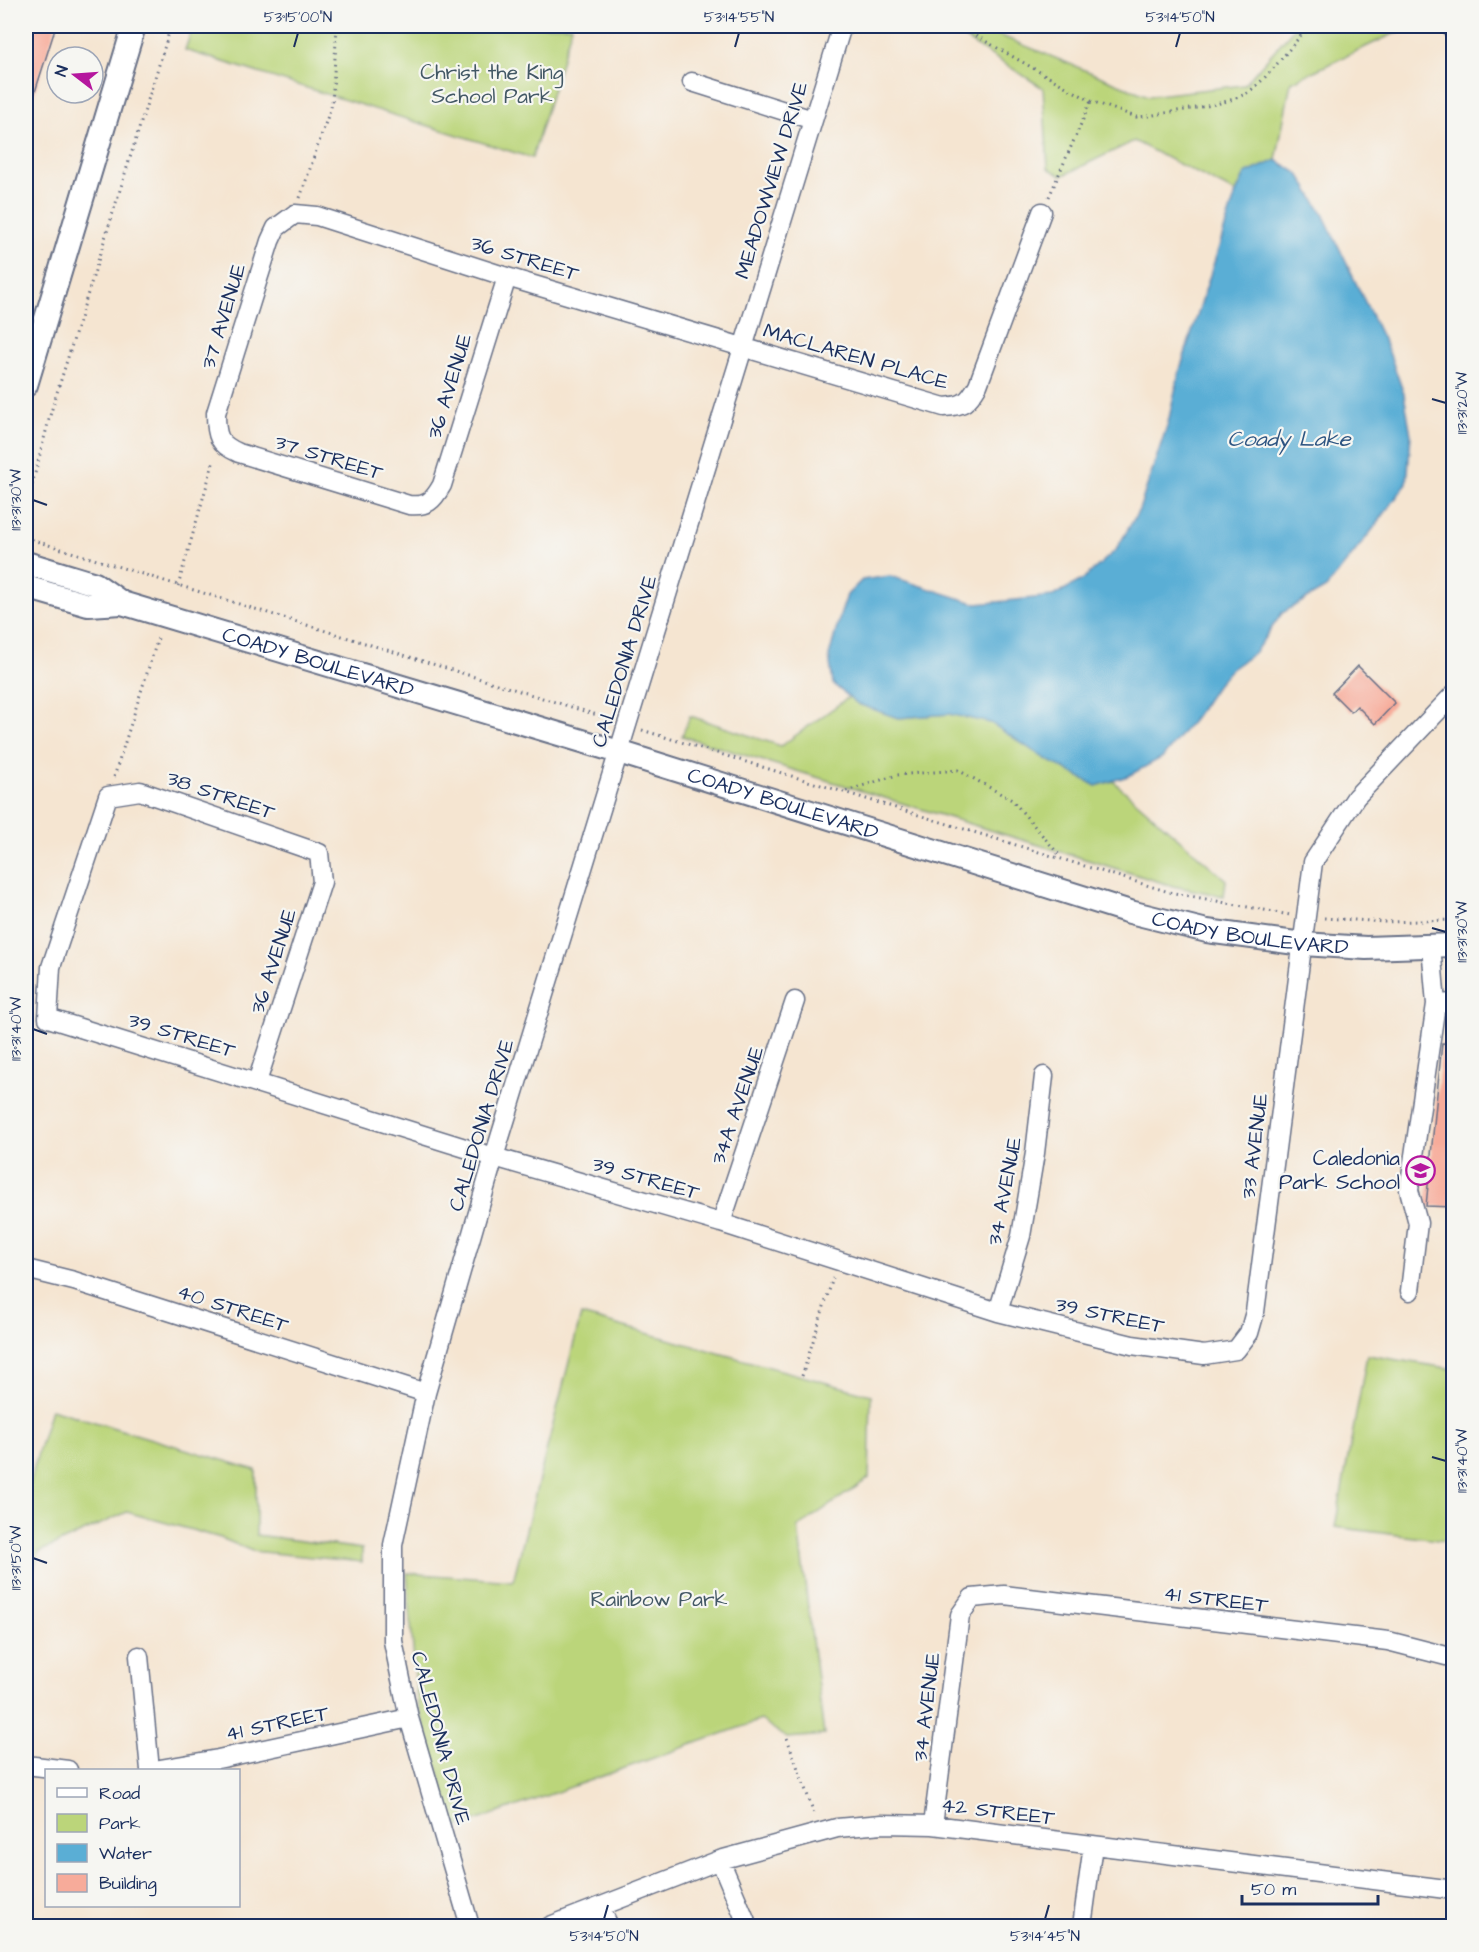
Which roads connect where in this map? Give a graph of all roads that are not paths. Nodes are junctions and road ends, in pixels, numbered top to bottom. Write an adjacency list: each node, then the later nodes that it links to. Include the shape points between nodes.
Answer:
1 (134, 26): 11 (main road)
2 (842, 26): 6 (street, MEADOWVIEW DRIVE)
3 (1450, 26): 4 (street)
4 (1454, 31)
5 (692, 82): 6 (street)
6 (813, 120): 10 (street, MEADOWVIEW DRIVE)
7 (1042, 212): 10 (street, MACLAREN PLACE, via 978,385 969,399 958,406 944,407)
8 (295, 214): 9 (street, 36 STREET, via 317,216); 12 (street, 37 AVENUE, via 276,228 270,241 216,413)
9 (507, 277): 10 (street, 36 STREET); 13 (street, 36 AVENUE, via 442,485)
10 (743, 348): 18 (street, CALEDONIA DRIVE)
11 (26, 385)
12 (220, 441): 13 (street, 37 STREET, via 239,453 409,505)
13 (427, 503)
14 (26, 562): 16 (main road, COADY BOULEVARD, via 95,584)
15 (26, 587): 16 (main road, COADY BOULEVARD, via 88,605)
16 (122, 603): 18 (main road, COADY BOULEVARD)
17 (1454, 694): 20 (street, 33 AVENUE, via 1356,797 1313,862)
18 (619, 752): 20 (main road, COADY BOULEVARD, via 1130,912 1207,931); 27 (street, CALEDONIA DRIVE)
19 (319, 853): 24 (street, 38 STREET, via 140,791 108,796 51,967); 26 (street, 36 AVENUE, via 322,882)
20 (1303, 944): 21 (main road, COADY BOULEVARD, via 1366,948); 32 (street, 33 AVENUE, via 1255,1312 1249,1333)
21 (1442, 945): 23 (street)
22 (795, 1002): 28 (street, 34A AVENUE)
23 (1445, 1004): 30 (street, via 1409,1190 1418,1223)
24 (48, 1018): 26 (street, 39 STREET)
25 (1044, 1076): 31 (street, 34 AVENUE, via 1021,1236)
26 (257, 1082): 27 (street, 39 STREET)
27 (494, 1157): 28 (street, 39 STREET); 33 (street, CALEDONIA DRIVE)
28 (721, 1223): 31 (street, 39 STREET)
29 (26, 1269): 33 (street, 40 STREET)
30 (1410, 1292)
31 (998, 1312): 32 (street, 39 STREET, via 1132,1345 1204,1355)
32 (1236, 1350)
33 (426, 1393): 37 (street, CALEDONIA DRIVE, via 393,1545 393,1641)
34 (972, 1598): 36 (street, 41 STREET, via 1004,1595 1388,1641); 42 (street, 34 AVENUE, via 960,1615)
35 (139, 1656): 40 (street)
36 (1454, 1658)
37 (409, 1718): 41 (street, 41 STREET); 47 (street, CALEDONIA DRIVE)
38 (26, 1765): 39 (street)
39 (60, 1769)
40 (152, 1769)
41 (158, 1769)
42 (933, 1825): 43 (street, 42 STREET); 44 (street, 42 STREET, via 837,1828)
43 (1093, 1845): 45 (street, 42 STREET); 51 (street)
44 (720, 1860): 46 (street, 42 STREET); 50 (street)
45 (1454, 1890)
46 (600, 1907): 48 (street, 42 STREET); 49 (street)
47 (470, 1926)
48 (550, 1926)
49 (609, 1926)
50 (748, 1926)
51 (1082, 1926)

